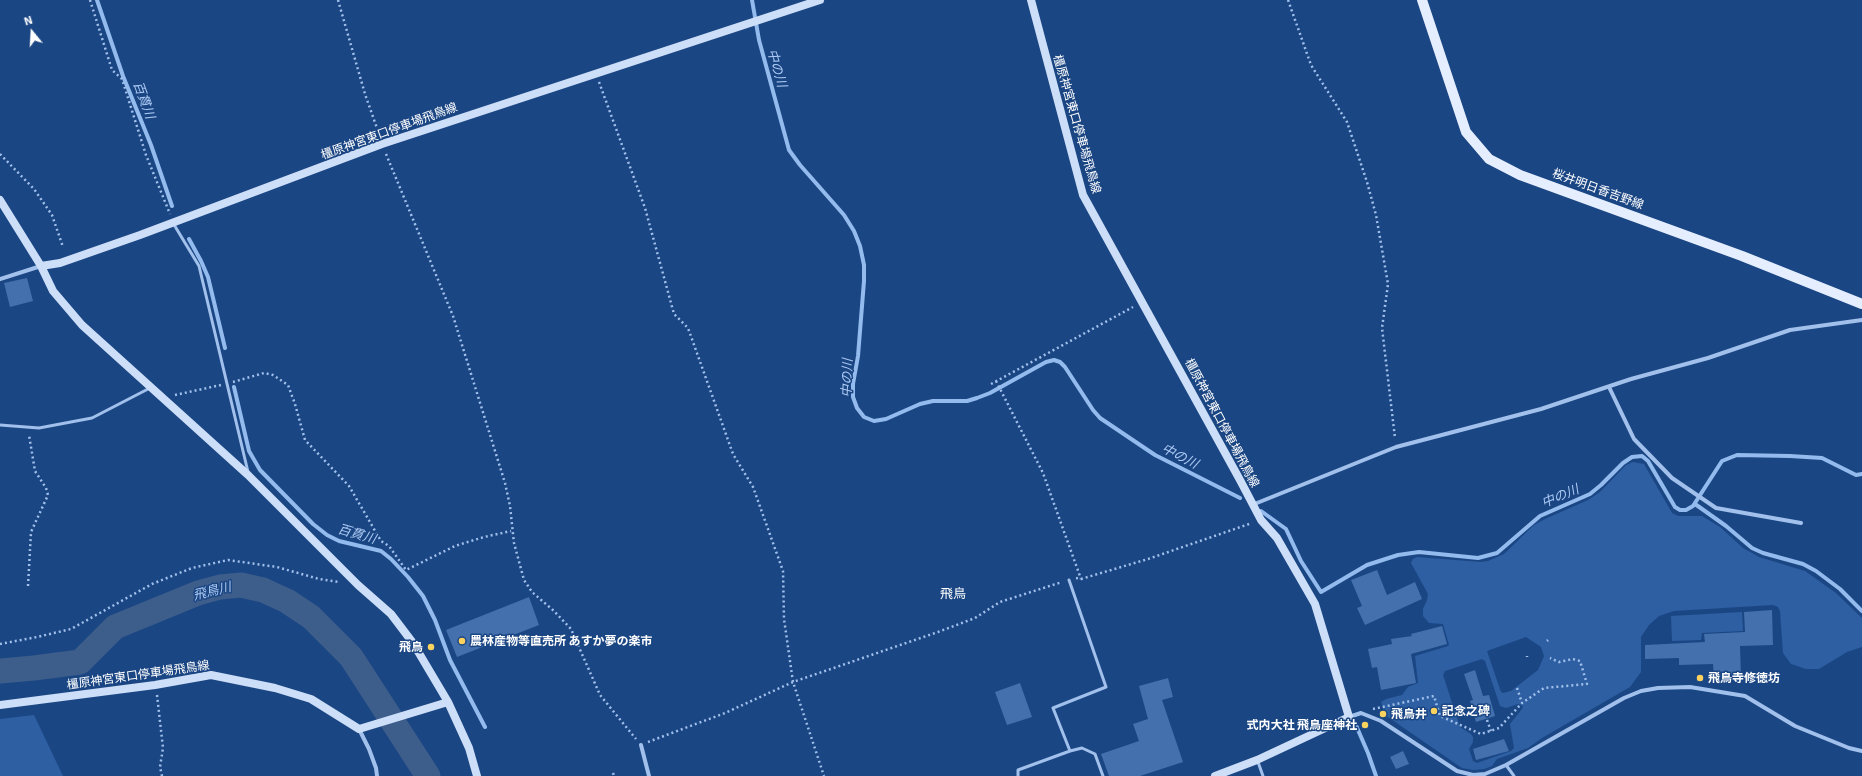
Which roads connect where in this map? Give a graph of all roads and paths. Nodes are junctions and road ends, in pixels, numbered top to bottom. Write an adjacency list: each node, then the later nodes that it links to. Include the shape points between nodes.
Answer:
1 (90, 0): 11 (path, via 112,70 122,79 146,155)
2 (338, 0): 8 (path)
3 (820, 0): 7 (main road, 橿原神宮東口停車場飛鳥線)
4 (1031, 0): 15 (main road, 橿原神宮東口停車場飛鳥線, via 1083,195)
5 (1288, 0): 26 (path, via 1312,65 1347,122 1376,215 1388,284 1382,328)
6 (1422, 0): 16 (main road, 桜井明日香吉野線, via 1466,132 1489,159 1520,175 1742,256)
7 (596, 73): 8 (main road, 橿原神宮東口停車場飛鳥線); 38 (path, via 645,208 674,314 688,328 733,454 753,487 783,571 784,619)
8 (382, 144): 11 (main road, 橿原神宮東口停車場飛鳥線); 51 (path, via 453,316 505,483 514,543 524,580 532,592 571,629 600,694 630,734)
9 (0, 154): 12 (path, via 34,189 52,215)
10 (0, 200): 13 (main road)
11 (174, 223): 13 (main road, 橿原神宮東口停車場飛鳥線, via 60,263); 19 (lane, via 199,266)
12 (63, 248)
13 (41, 266): 14 (street); 22 (main road, via 53,291 82,325)
14 (0, 279)
15 (1142, 302): 18 (path); 28 (main road, 橿原神宮東口停車場飛鳥線)
16 (1862, 304)
17 (1862, 320): 21 (street, via 1790,330 1708,358 1631,378)
18 (996, 381): 20 (path); 32 (path, via 1043,473)
19 (226, 384): 23 (path); 27 (lane); 31 (path, via 264,373 273,375 288,385 296,404 305,440 349,486 381,541 389,546 406,570 455,546)
20 (991, 384)
21 (1609, 387): 26 (street, via 1535,410); 30 (street, via 1634,439 1672,478 1691,492 1716,508)
22 (151, 388): 23 (main road); 25 (lane, via 92,418 39,428)
23 (162, 398): 27 (main road)
24 (0, 425): 25 (lane)
25 (27, 427): 35 (path, via 36,471 48,496 31,532)
26 (1396, 447): 28 (street)
27 (248, 475): 34 (main road)
28 (1252, 505): 29 (main road, 橿原神宮東口停車場飛鳥線)
29 (1260, 520): 32 (path); 47 (main road, 橿原神宮東口停車場飛鳥線, via 1277,538 1315,604)
30 (1801, 523)
31 (512, 531)
32 (1081, 579): 33 (path)
33 (1069, 580): 38 (path, via 1000,602 975,618); 52 (lane, via 1106,687 1053,708)
34 (358, 585): 36 (path, via 319,579 277,567 228,560 192,568 152,584 71,629); 41 (main road, via 396,620 413,643)
35 (28, 586)
36 (0, 644)
37 (1550, 658): 42 (path, via 1559,662 1573,659 1580,661 1587,684 1544,688)
38 (794, 682): 51 (path, via 725,713); 60 (path)
39 (155, 685): 43 (main road, 橿原神宮東口停車場飛鳥線); 49 (main road, 橿原神宮東口停車場飛鳥線, via 211,675 275,688 311,699); 56 (path, via 163,748 160,767)
40 (1517, 688): 42 (path)
41 (448, 702): 49 (main road); 58 (main road, via 469,748)
42 (1522, 703): 50 (path, via 1499,728)
43 (0, 705)
44 (1387, 705): 50 (path, via 1434,696 1440,716 1481,734)
45 (1454, 712): 46 (path)
46 (1450, 714)
47 (1349, 717): 54 (main road); 55 (street, via 1361,713 1381,721 1457,771 1473,775 1485,774)
48 (1487, 720): 50 (path)
49 (358, 729): 57 (street, via 376,768)
50 (1491, 731)
51 (642, 745): 59 (street)
52 (1070, 751): 61 (lane, via 1018,770); 62 (lane, via 1082,748 1095,754)
53 (1862, 751): 55 (street, via 1796,726 1745,696 1690,687 1658,688 1624,698)
54 (1257, 760): 63 (main road); 64 (lane)
55 (1506, 765): 65 (lane)
56 (162, 776)
57 (377, 776)
58 (477, 776)
59 (649, 776)
60 (824, 776)
61 (1018, 776)
62 (1103, 776)
63 (1215, 776)
64 (1263, 776)
65 (1514, 776)

